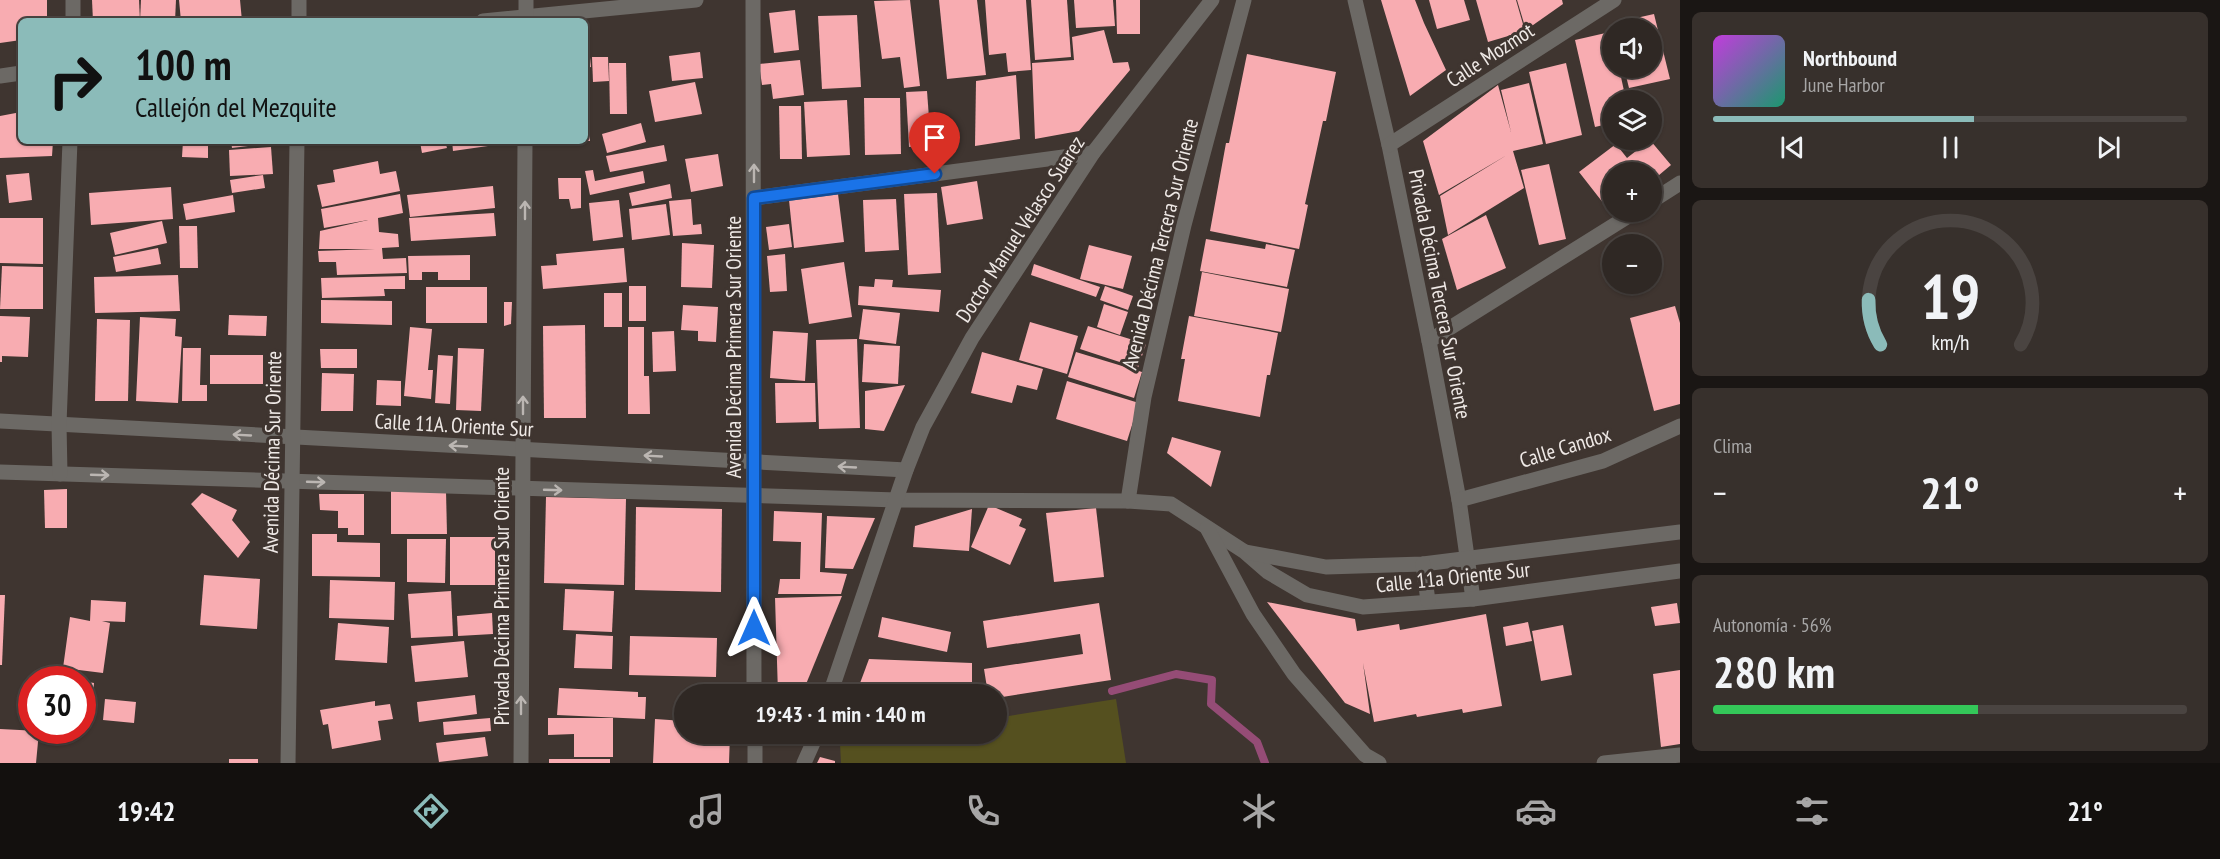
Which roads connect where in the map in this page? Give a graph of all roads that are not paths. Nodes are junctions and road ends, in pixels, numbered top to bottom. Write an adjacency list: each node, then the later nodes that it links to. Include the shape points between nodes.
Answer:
1 (73, 0): 10 (street)
2 (299, 0): 11 (street)
3 (526, 0): 12 (street)
4 (696, 0): 13 (street)
5 (753, 0): 23 (street, Avenida Décima Primera Sur Oriente, one-way to 5)
6 (1212, 0): 20 (street, Doctor Manuel Velasco Suarez)
7 (1244, 0): 40 (street, Avenida Décima Tercera Sur Oriente, via 1184,225 1144,397)
8 (1355, 0): 19 (street, Privada Décima Tercera Sur Oriente)
9 (1614, 0): 19 (street, Calle Mozmot)
10 (73, 18)
11 (299, 18)
12 (526, 18)
13 (535, 18)
14 (18, 73): 15 (street)
15 (0, 76)
16 (70, 144): 27 (street)
17 (297, 144): 29 (street, Avenida Décima Sur Oriente)
18 (525, 144): 30 (street, Privada Décima Primera Sur Oriente, one-way to 18)
19 (1389, 145): 25 (street, Privada Décima Tercera Sur Oriente)
20 (1093, 153): 23 (street); 32 (street, Doctor Manuel Velasco Suarez, via 972,338 924,427)
21 (1680, 183): 22 (street)
22 (1662, 195)
23 (754, 198): 31 (street, Avenida Décima Primera Sur Oriente)
24 (1619, 222): 25 (street)
25 (1429, 341): 39 (street, Privada Décima Tercera Sur Oriente)
26 (0, 421): 27 (street, Calle 11A. Oriente Sur)
27 (59, 424): 29 (street, Calle 11A. Oriente Sur, one-way to 27); 34 (street)
28 (1680, 426): 39 (street, Calle Candox, via 1603,461)
29 (293, 437): 30 (street, Calle 11A. Oriente Sur, one-way to 29); 35 (street, Avenida Décima Sur Oriente)
30 (523, 449): 31 (street, Calle 11A. Oriente Sur, one-way to 30); 36 (street, Privada Décima Primera Sur Oriente)
31 (754, 462): 32 (street, Calle 11A. Oriente Sur, one-way to 31); 37 (street, Avenida Décima Primera Sur Oriente)
32 (906, 470): 38 (street, Doctor Manuel Velasco Suarez)
33 (0, 472): 34 (street)
34 (60, 474): 35 (street, one-way to 35)
35 (292, 481): 36 (street, one-way to 36); 54 (street, Avenida Décima Sur Oriente)
36 (522, 489): 37 (street, one-way to 37); 55 (street, Privada Décima Primera Sur Oriente, one-way to 36)
37 (754, 496): 38 (street); 49 (street, Avenida Décima Primera Sur Oriente)
38 (897, 500): 40 (street, Calle 11a Oriente Sur); 50 (street, Doctor Manuel Velasco Suarez)
39 (1459, 500): 44 (street, Privada Décima Tercera Sur Oriente)
40 (1128, 501): 41 (street, Calle 11a Oriente Sur, via 1171,504)
41 (1206, 526): 43 (street, Calle 11a Oriente Sur); 58 (street, via 1253,614 1294,674 1365,755)
42 (1680, 532): 44 (street, Calle 11a Oriente Sur)
43 (1245, 552): 45 (street, Calle 11a Oriente Sur, via 1326,567); 48 (street, Calle 11a Oriente Sur, via 1268,572 1307,595 1363,607)
44 (1467, 558): 45 (street, Calle 11a Oriente Sur); 47 (street, Privada Décima Tercera Sur Oriente)
45 (1423, 564): 48 (street)
46 (1680, 571): 47 (street, Calle 11a Oriente Sur)
47 (1473, 598): 48 (street, Calle 11a Oriente Sur)
48 (1428, 601)
49 (754, 684)
50 (833, 684)
51 (754, 744): 56 (street)
52 (813, 744): 57 (street)
53 (1680, 755): 59 (street)
54 (288, 763)
55 (520, 763)
56 (754, 763)
57 (804, 763)
58 (1379, 763)
59 (1604, 763)

